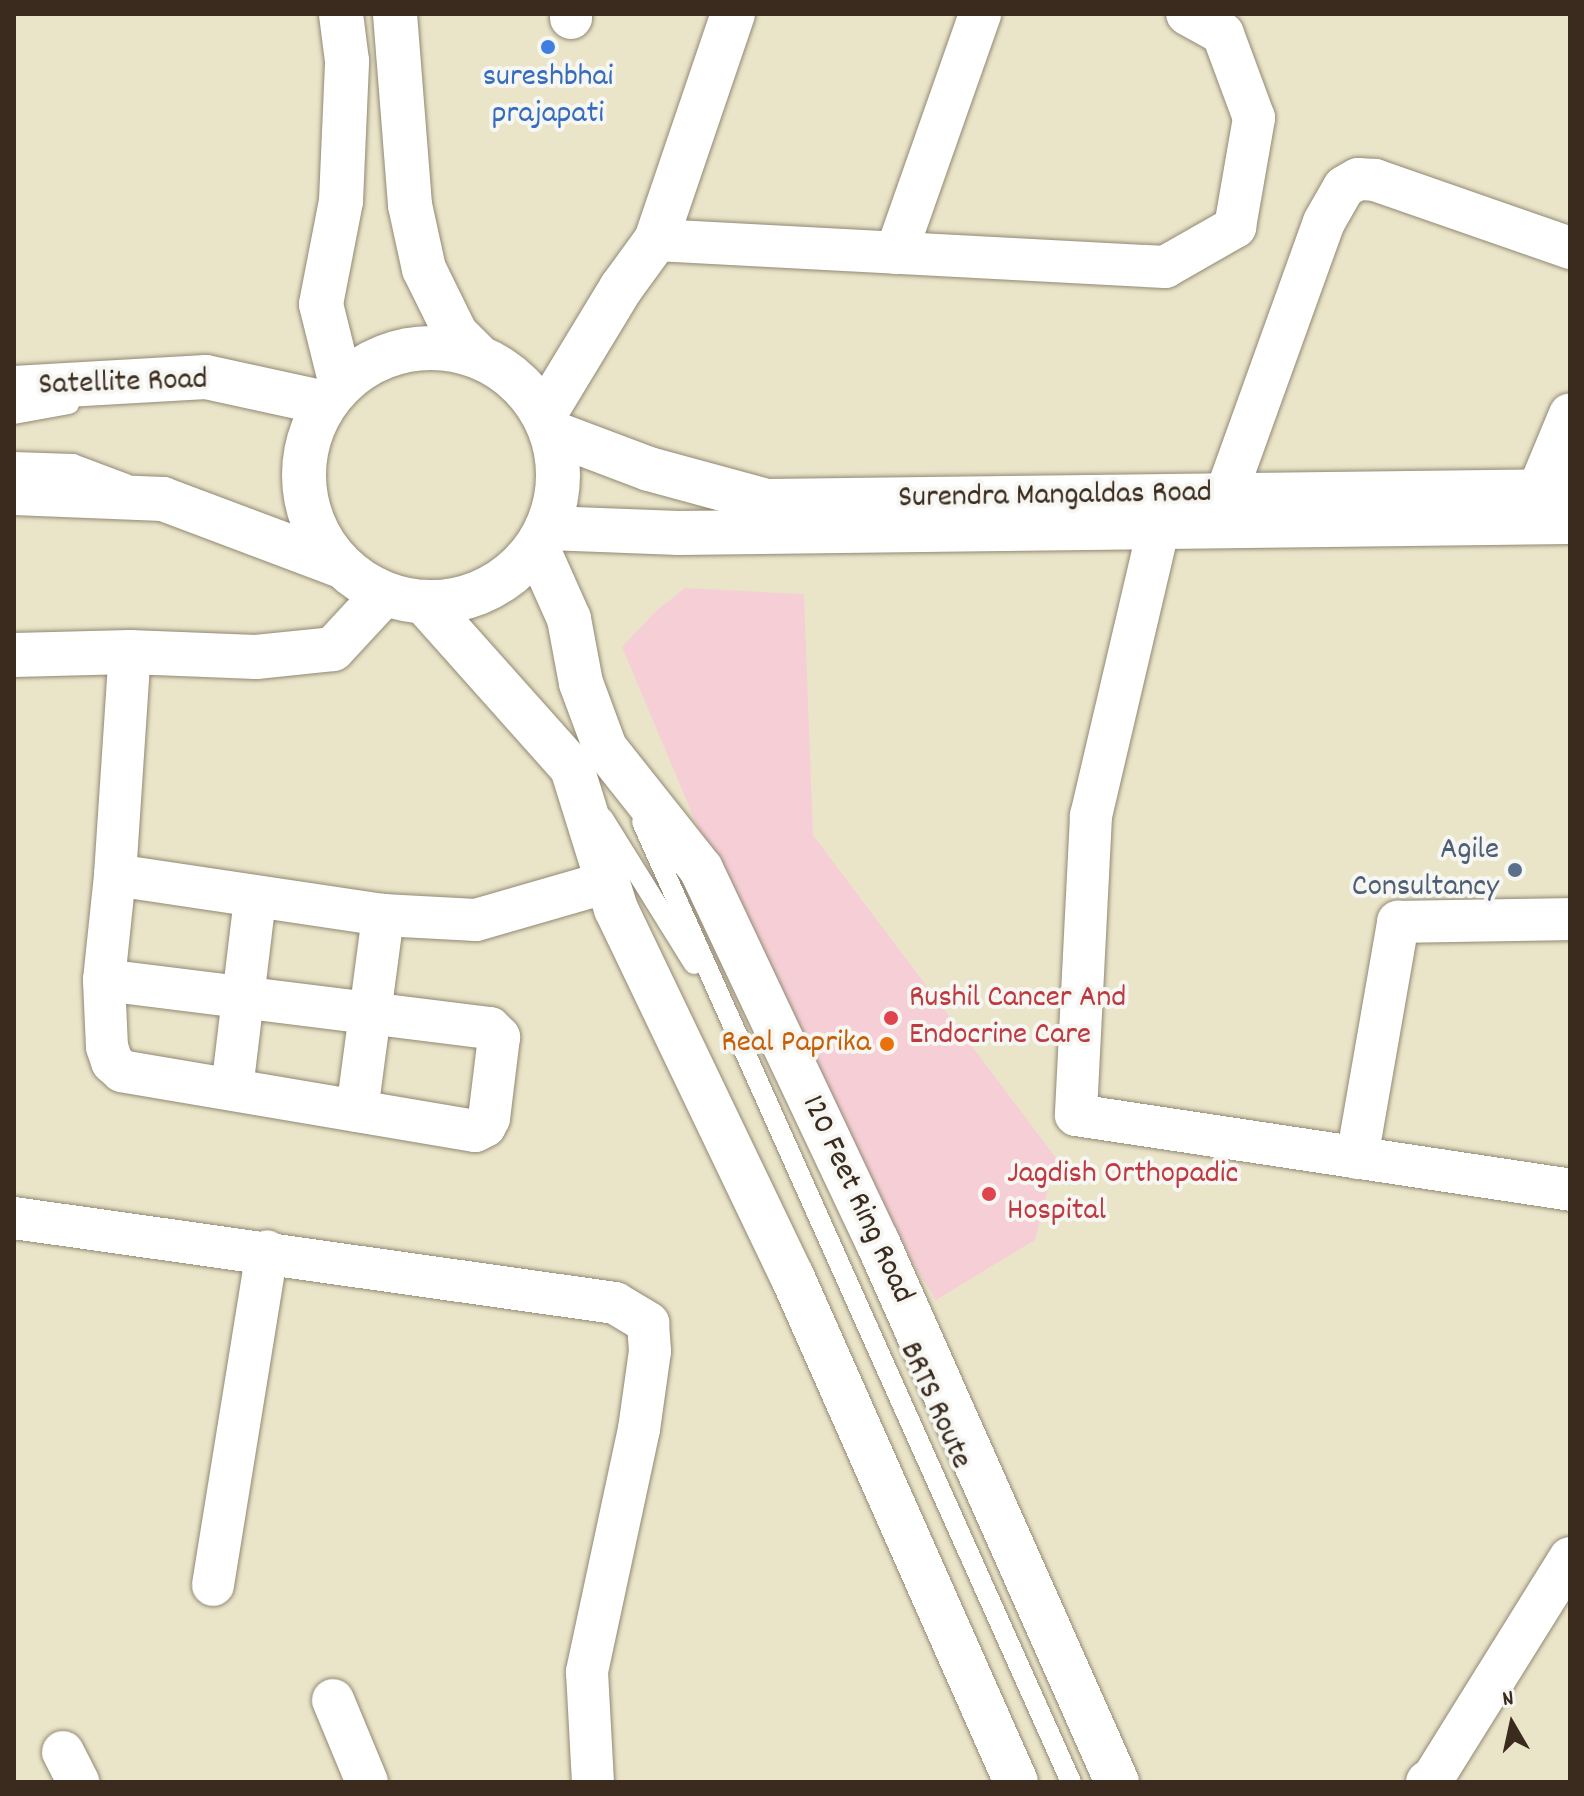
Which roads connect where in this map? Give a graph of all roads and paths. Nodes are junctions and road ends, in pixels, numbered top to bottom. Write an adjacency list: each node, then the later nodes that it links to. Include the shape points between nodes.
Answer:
1 (341, 14): 12 (main road, via 347,61 341,201 321,304)
2 (395, 14): 9 (main road, via 410,205 424,269 456,334)
3 (733, 14): 6 (main road)
4 (980, 14): 8 (street)
5 (1187, 14): 8 (street, via 1223,34 1254,118 1235,227 1165,267)
6 (656, 240): 8 (street); 15 (main road, via 621,288)
7 (1570, 248): 19 (street, via 1375,180 1358,179 1344,187 1324,222)
8 (896, 253)
9 (478, 356): 12 (main road, via 419,348 391,354 364,367); 15 (main road, via 527,390)
10 (206, 377): 11 (main road, Satellite Road); 12 (main road, Satellite Road); 13 (lane)
11 (14, 388)
12 (333, 394): 24 (main road, via 312,429 303,487 316,529)
13 (14, 414)
14 (1570, 414): 17 (street)
15 (548, 424): 19 (main road, Surendra Mangaldas Road, via 649,469 767,501); 23 (main road, via 559,481)
16 (14, 462): 20 (lane, via 73,464)
17 (1554, 491): 19 (main road, Surendra Mangaldas Road)
18 (14, 493): 20 (main road)
19 (1226, 494)
20 (163, 499): 24 (main road)
21 (1570, 522): 22 (main road, Surendra Mangaldas Road)
22 (1159, 526): 23 (main road, Surendra Mangaldas Road); 40 (street, via 1091,816 1076,1115)
23 (542, 538): 25 (main road, via 515,571 487,589 457,600); 28 (main road, 120 Feet Ring Road, via 569,619)
24 (341, 566): 25 (main road)
25 (404, 598): 26 (main road, via 333,649 256,657); 28 (main road, 120 Feet Ring Road)
26 (130, 652): 27 (main road); 29 (street)
27 (14, 655)
28 (589, 758): 30 (main road, 120 Feet Ring Road); 36 (lane, BRTS Route); 36 (lane, BRTS Route, via 670,878); 51 (main road, 120 Feet Ring Road, via 701,869 877,1241)
29 (115, 875): 31 (street); 34 (street)
30 (608, 882): 32 (street, via 476,920); 47 (main road, 120 Feet Ring Road, via 616,909 792,1276)
31 (255, 898): 32 (street); 35 (street)
32 (383, 915): 37 (street)
33 (1570, 919): 40 (street, via 1398,922)
34 (104, 980): 35 (street); 38 (street, via 107,1047 122,1071)
35 (243, 997): 37 (street); 38 (street)
36 (724, 1011): 50 (lane, BRTS Route)
37 (370, 1013): 39 (street); 39 (street, via 496,1032 489,1118 475,1131)
38 (232, 1089): 39 (street)
39 (357, 1111)
40 (1357, 1158): 41 (street)
41 (1570, 1190)
42 (14, 1218): 43 (street)
43 (267, 1251): 45 (street); 49 (street, via 615,1303 648,1323 650,1351 639,1429 587,1672)
44 (1570, 1558): 52 (street)
45 (213, 1585)
46 (333, 1700): 48 (street)
47 (1012, 1781)
48 (367, 1782)
49 (593, 1782)
50 (1071, 1782)
51 (1117, 1782)
52 (1427, 1782)

